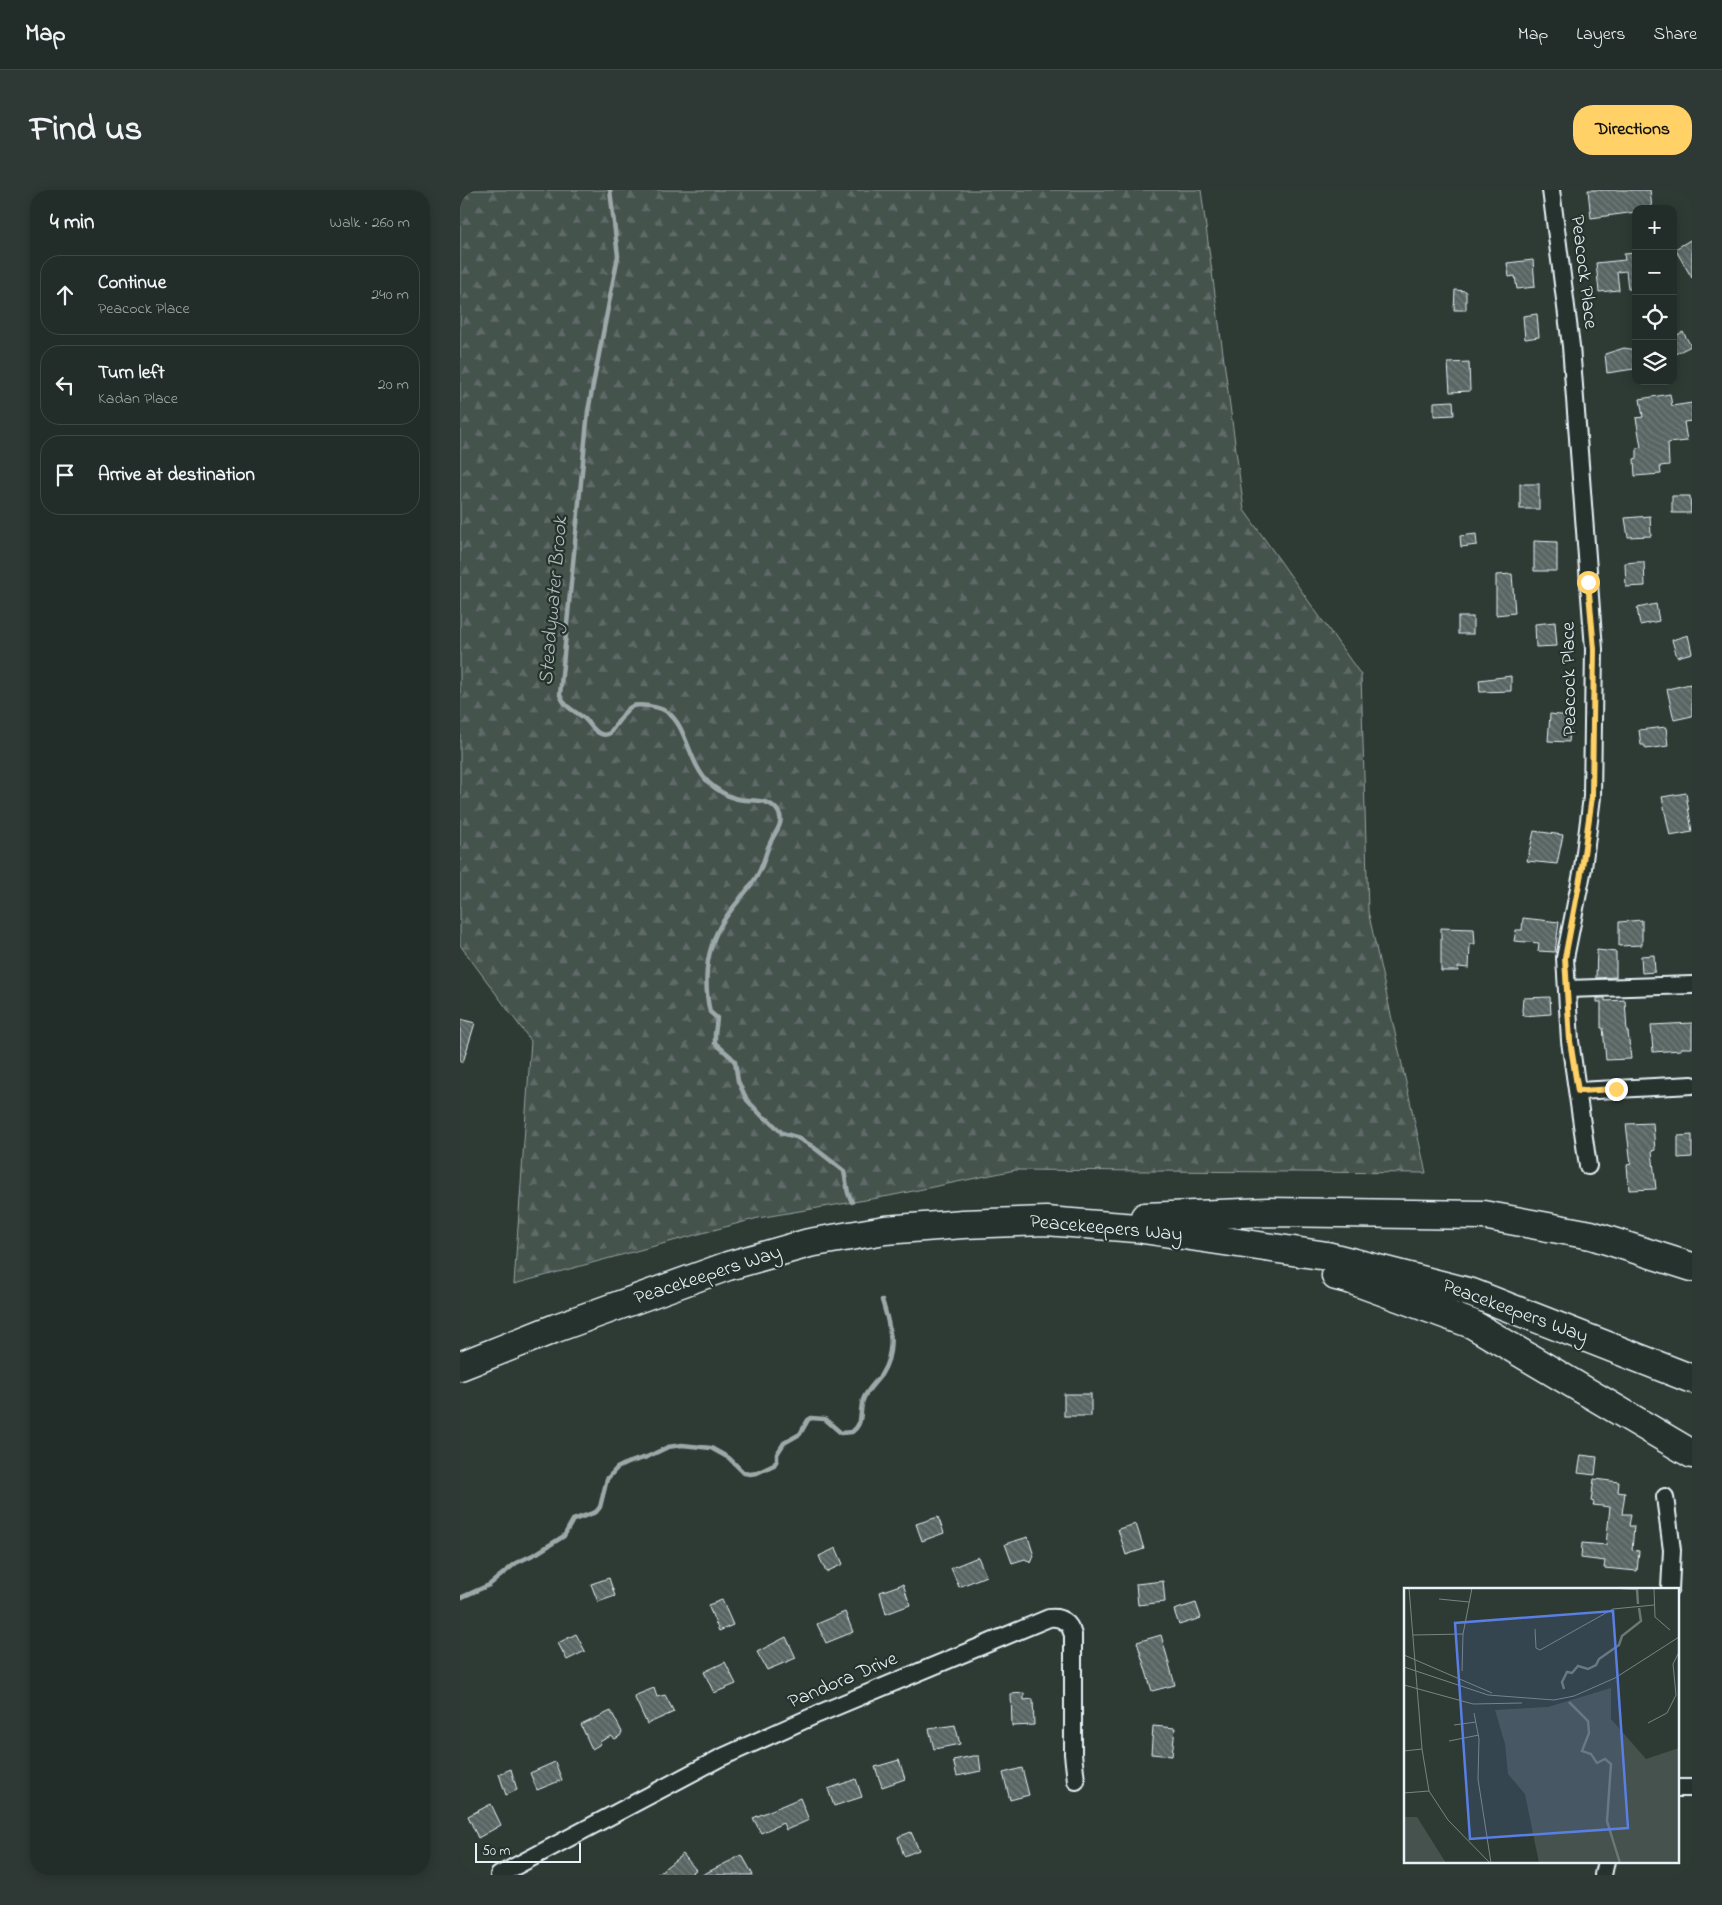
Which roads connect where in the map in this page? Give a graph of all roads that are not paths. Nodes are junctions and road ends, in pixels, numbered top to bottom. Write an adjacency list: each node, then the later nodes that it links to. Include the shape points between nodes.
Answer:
1 (1551, 190): 3 (street, Peacock Place, via 1571,346 1594,649 1592,797 1565,958)
2 (1692, 986): 3 (street)
3 (1568, 989): 5 (street, Peacock Place, via 1570,1041)
4 (1692, 1085): 5 (street)
5 (1578, 1091): 6 (street, Peacock Place)
6 (1588, 1166)
7 (1046, 1221): 8 (highway, Peacekeepers Way); 9 (highway, via 1268,1212 1484,1215 1591,1235); 10 (highway, Peacekeepers Way, via 885,1230 809,1243 728,1266)
8 (1136, 1228): 11 (highway, Peacekeepers Way, via 1327,1256 1472,1293); 12 (highway, via 1352,1280 1472,1324)
9 (1692, 1267)
10 (460, 1366)
11 (1692, 1379)
12 (1692, 1454)
13 (1664, 1497): 14 (street, via 1672,1550)
14 (1670, 1588)
15 (1076, 1780): 17 (street, Pandora Drive, via 1073,1635 1065,1621 1048,1618 720,1758)
16 (1606, 1862): 18 (street)
17 (499, 1875)
18 (1603, 1875)

